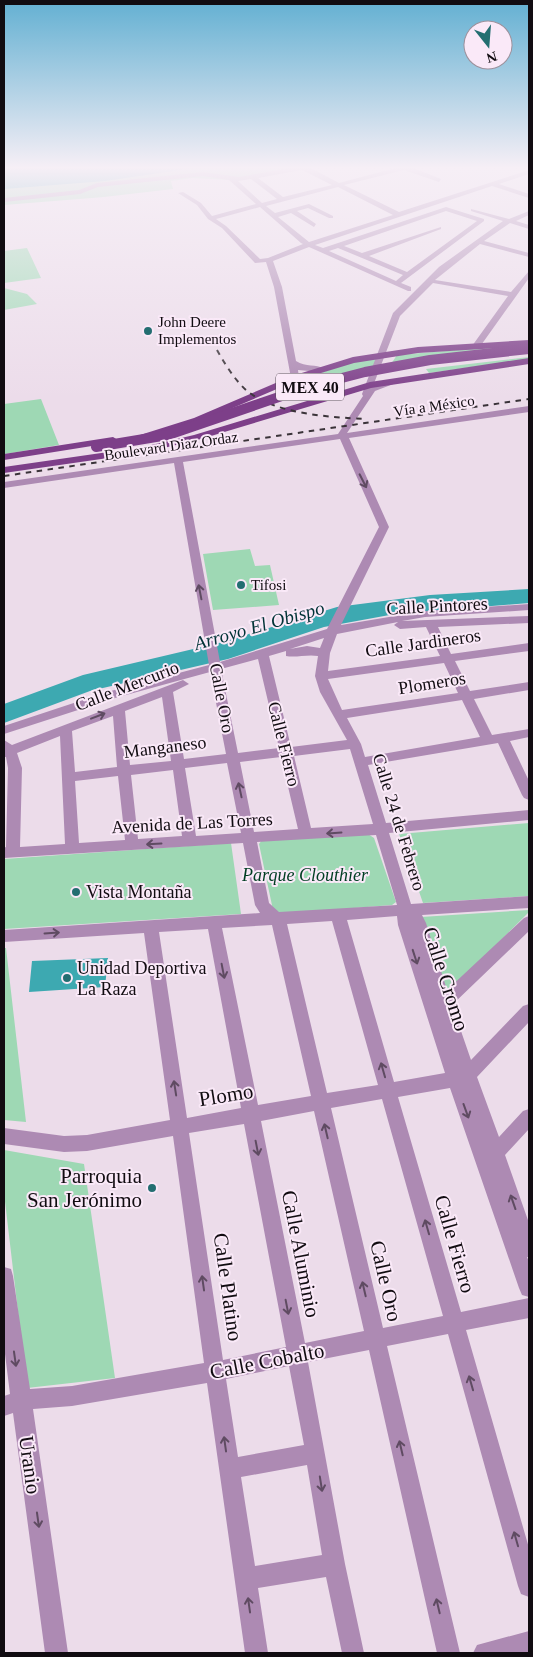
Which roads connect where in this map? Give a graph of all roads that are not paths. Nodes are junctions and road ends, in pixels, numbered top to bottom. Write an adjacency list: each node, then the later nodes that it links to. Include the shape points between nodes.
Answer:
1 (240, 244): 16 (street, via 256,261)
2 (343, 244): 10 (street)
3 (396, 244): 14 (street)
4 (407, 244): 12 (street)
5 (437, 244): 19 (street)
6 (480, 244): 21 (street)
7 (480, 244): 22 (street, via 442,270)
8 (487, 244): 13 (street)
9 (307, 245): 11 (street); 16 (street)
10 (338, 246): 11 (street); 14 (street)
11 (323, 251): 22 (street)
12 (395, 254)
13 (529, 255)
14 (362, 256): 17 (street)
15 (389, 259): 17 (street)
16 (269, 260): 29 (street)
17 (382, 264): 19 (street)
18 (529, 273): 23 (street)
19 (408, 275): 20 (street)
20 (400, 281)
21 (436, 282): 22 (street); 23 (street)
22 (419, 294): 28 (street, via 393,320)
23 (513, 295): 25 (street)
24 (529, 343): 25 (main road)
25 (476, 346): 28 (main road)
26 (529, 349): 42 (main road, MEX 40, bridge, via 430,360 365,372 311,386 168,434)
27 (529, 353): 42 (main road, MEX 40, via 370,375 184,436)
28 (386, 354): 31 (main road); 34 (main road, via 389,372); 35 (street)
29 (290, 361): 31 (street, via 301,368); 33 (street)
30 (529, 361): 32 (main road)
31 (320, 369): 33 (main road)
32 (441, 374): 34 (main road); 37 (street, via 377,386)
33 (295, 378): 38 (main road); 40 (main road, via 304,385 307,396)
34 (409, 379): 35 (main road)
35 (370, 386): 36 (main road); 37 (street)
36 (338, 395): 37 (street, via 356,396); 40 (main road)
37 (363, 402): 41 (street)
38 (230, 407): 40 (main road, via 244,404 257,407 262,414); 44 (main road, via 156,433)
39 (529, 407): 41 (street, Boulevard Diaz Ordaz)
40 (258, 419): 43 (main road)
41 (342, 435): 46 (street, Boulevard Diaz Ordaz); 51 (street, one-way to 51, via 384,527)
42 (96, 450): 44 (main road, MEX 40); 48 (main road, MEX 40)
43 (143, 450): 45 (street, via 134,453); 48 (main road)
44 (4, 458)
45 (132, 459): 47 (street); 49 (street)
46 (178, 460): 47 (street, Boulevard Diaz Ordaz); 60 (street, Calle Oro, one-way to 46)
47 (156, 464): 49 (street, Boulevard Diaz Ordaz)
48 (4, 468)
49 (120, 469): 50 (street, Boulevard Diaz Ordaz)
50 (4, 485)
51 (351, 594): 55 (street)
52 (529, 608): 55 (street, via 425,614)
53 (529, 619): 54 (street, Calle Pintores)
54 (431, 624): 55 (street, Calle Pintores); 59 (street)
55 (338, 627): 57 (street); 58 (street)
56 (529, 647): 59 (street, Calle Jardineros)
57 (324, 653): 58 (street, Calle Mercurio, via 298,650); 61 (street)
58 (263, 657): 60 (street, Calle Mercurio); 75 (street, Calle Fierro)
59 (446, 657): 61 (street, Calle Jardineros); 65 (street)
60 (217, 668): 62 (street, Calle Mercurio); 76 (street, Calle Oro)
61 (321, 676): 67 (street, Calle 24 de Febrero, via 326,692)
62 (189, 678): 64 (street, Calle Mercurio); 69 (street, via 111,695)
63 (529, 686): 65 (street, Plomeros)
64 (167, 690): 66 (street, Calle Mercurio); 78 (street)
65 (467, 696): 67 (street, Plomeros); 72 (street)
66 (118, 708): 68 (street, Calle Mercurio, one-way to 66); 79 (street)
67 (340, 715): 73 (street, Calle 24 de Febrero)
68 (66, 728): 74 (street, Calle Mercurio); 80 (street)
69 (4, 730)
70 (529, 733): 71 (street)
71 (502, 738): 72 (street); 81 (street)
72 (488, 740): 77 (street)
73 (355, 744): 75 (street, Manganeso); 77 (street, Calle 24 de Febrero)
74 (5, 749): 89 (street, via 15,768)
75 (286, 752): 76 (street, Manganeso); 84 (street, Calle Fierro)
76 (233, 758): 78 (street, Manganeso); 85 (street, Calle Oro, one-way to 76)
77 (361, 762): 83 (street, Calle 24 de Febrero)
78 (179, 763): 79 (street, Manganeso); 86 (street)
79 (125, 771): 80 (street, Manganeso); 87 (street)
80 (70, 778): 88 (street)
81 (529, 795)
82 (529, 815): 83 (street, Avenida de Las Torres)
83 (382, 829): 84 (street, Avenida de Las Torres, one-way to 84); 92 (street, Calle 24 de Febrero)
84 (306, 835): 85 (street, Avenida de Las Torres)
85 (250, 838): 86 (street, Avenida de Las Torres); 91 (street, Calle Oro)
86 (190, 842): 87 (street, Avenida de Las Torres, one-way to 87)
87 (132, 845): 88 (street, Avenida de Las Torres)
88 (72, 848): 89 (street, Avenida de Las Torres)
89 (8, 853)
90 (529, 902): 92 (street)
91 (262, 905): 94 (street); 95 (street, via 257,915)
92 (406, 910): 93 (street); 100 (street, Calle Cromo, via 419,923); 102 (street, Calle Cromo, one-way to 102, via 405,925)
93 (338, 914): 94 (street); 103 (street, Calle Fierro, one-way to 93)
94 (278, 918): 95 (street); 104 (street, Calle Oro)
95 (241, 921): 97 (street)
96 (529, 922): 100 (street)
97 (214, 923): 98 (street); 105 (street, Calle Aluminio, one-way to 105)
98 (151, 927): 99 (street, one-way to 98); 107 (street, Calle Platino, one-way to 98)
99 (4, 936)
100 (444, 1002): 102 (street, Calle Cromo)
101 (529, 1011): 102 (street)
102 (462, 1076): 103 (street, Plomo); 109 (street, Calle Cromo); 112 (street, Calle Cromo, one-way to 112)
103 (389, 1091): 104 (street, Plomo); 114 (street, Calle Fierro, one-way to 103)
104 (320, 1102): 105 (street, Plomo); 115 (street, Calle Oro, one-way to 104)
105 (250, 1115): 107 (street, Plomo); 116 (street, Calle Aluminio, one-way to 116)
106 (529, 1117): 109 (street)
107 (180, 1125): 108 (street, Plomo, via 87,1143 64,1144); 117 (street, Calle Platino, one-way to 107)
108 (4, 1136)
109 (496, 1153): 110 (street, Calle Cromo, one-way to 109)
110 (528, 1242)
111 (4, 1276): 118 (street, Uranio, one-way to 118)
112 (529, 1288)
113 (529, 1308): 114 (street, Calle Cobalto)
114 (454, 1323): 115 (street, Calle Cobalto); 123 (street, Calle Fierro, one-way to 114)
115 (376, 1340): 116 (street, Calle Cobalto); 128 (street, Calle Oro, one-way to 115)
116 (297, 1356): 117 (street, Calle Cobalto); 119 (street, Calle Aluminio)
117 (216, 1371): 118 (street, Calle Cobalto); 120 (street, Calle Platino, one-way to 117)
118 (12, 1403): 125 (street, Uranio, one-way to 125)
119 (316, 1453): 120 (street); 121 (street, Calle Aluminio, one-way to 121)
120 (229, 1469): 122 (street, Calle Platino)
121 (334, 1564): 122 (street); 127 (street, Calle Aluminio)
122 (246, 1579): 126 (street, Calle Platino, one-way to 122)
123 (529, 1586)
124 (529, 1643): 129 (street)
125 (56, 1653)
126 (256, 1653)
127 (353, 1653)
128 (449, 1653)
129 (485, 1653)

